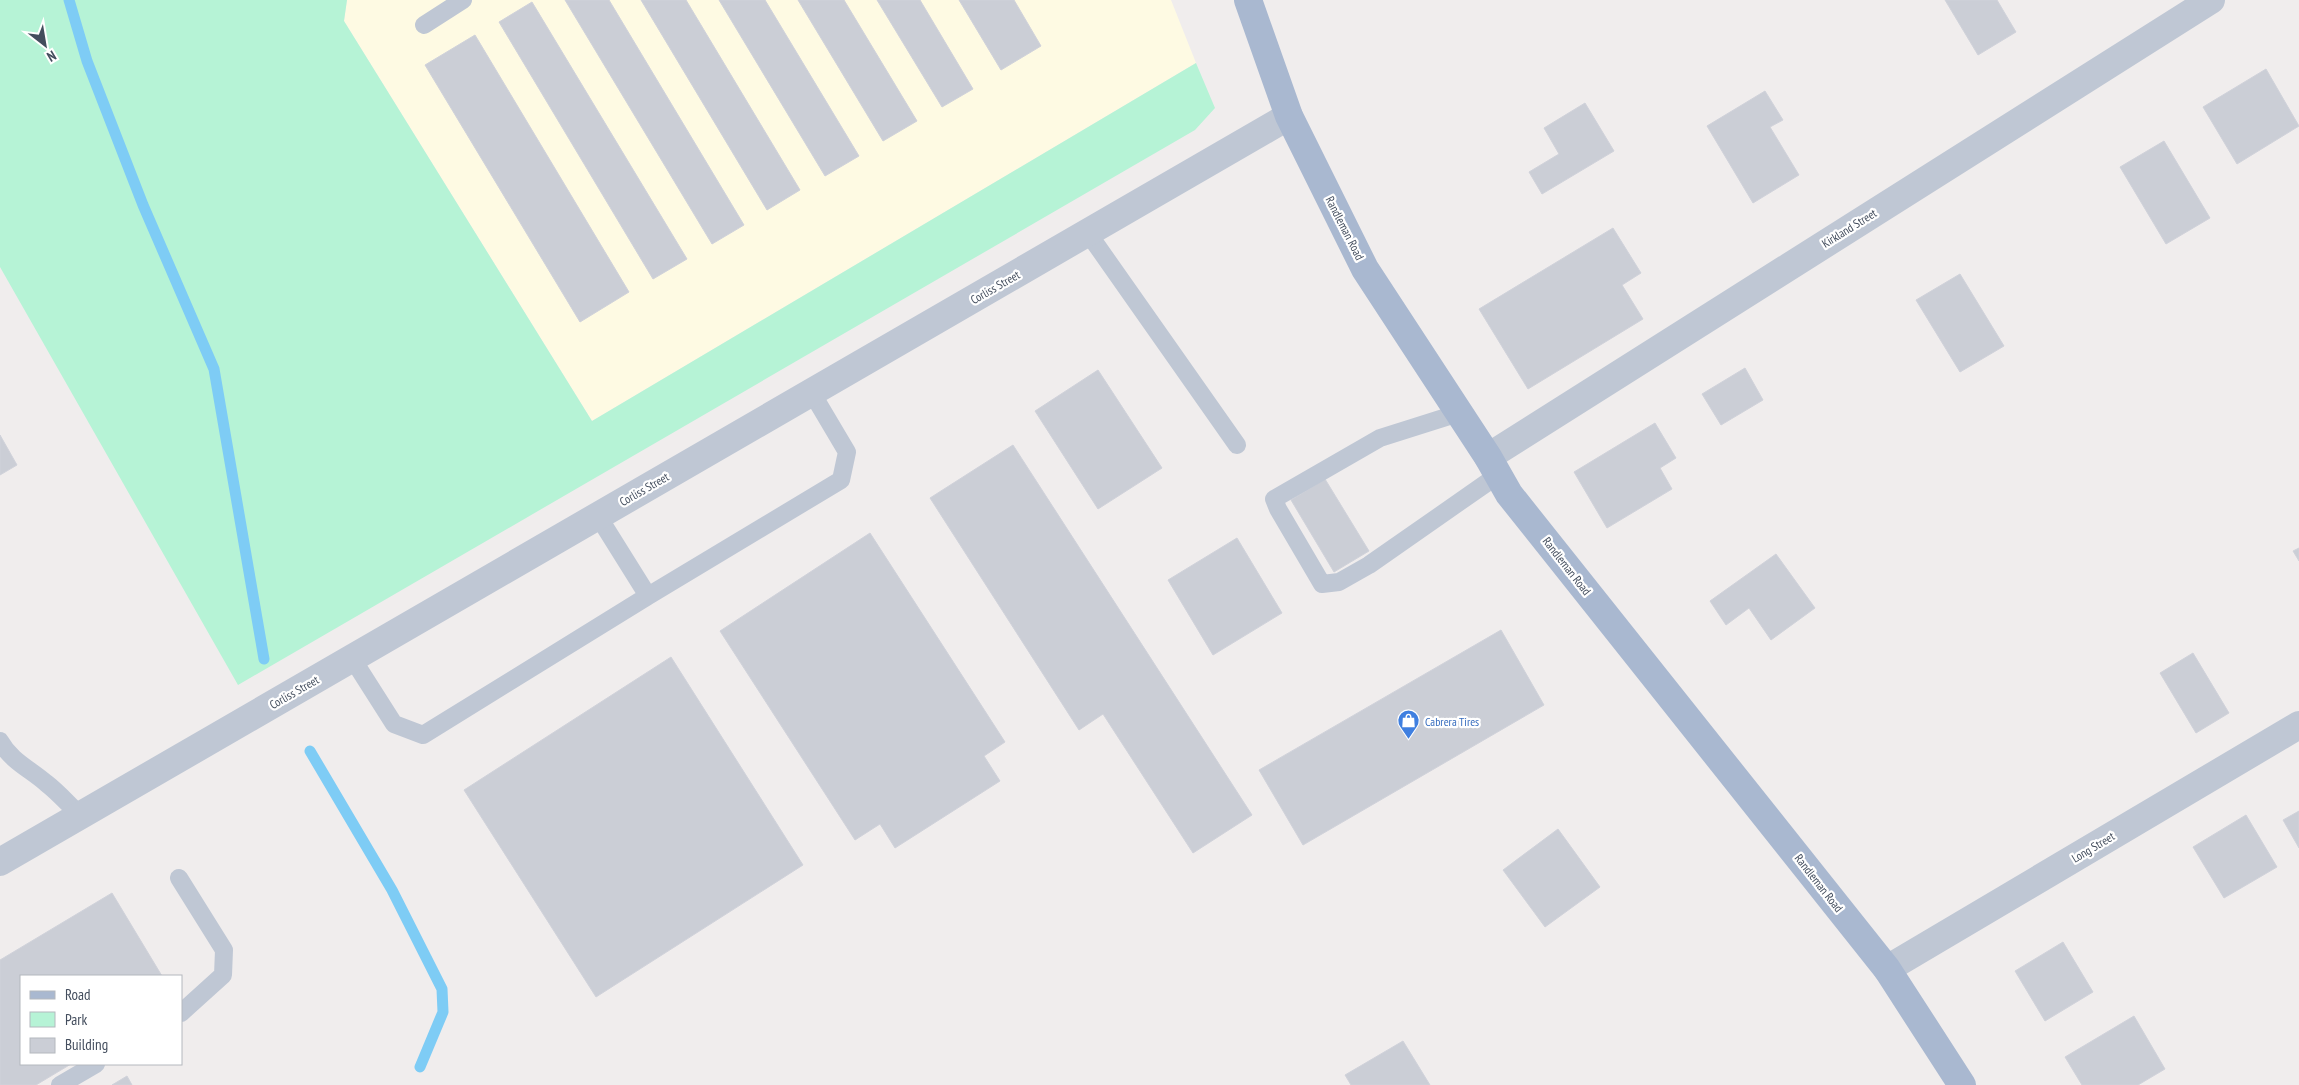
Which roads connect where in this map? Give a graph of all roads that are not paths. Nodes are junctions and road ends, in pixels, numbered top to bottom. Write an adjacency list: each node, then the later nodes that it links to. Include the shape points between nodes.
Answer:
1 (463, 0): 4 (lane)
2 (1248, 0): 5 (main road, Randleman Road)
3 (2211, 0): 10 (street, Kirkland Street)
4 (424, 25)
5 (1289, 116): 6 (street, Corliss Street); 8 (main road, Randleman Road, via 1365,269)
6 (1088, 233): 7 (street, Corliss Street); 9 (lane)
7 (812, 393): 11 (street, Corliss Street); 12 (lane, via 847,452 841,480)
8 (1459, 413): 10 (main road, Randleman Road); 10 (lane, via 1380,438 1274,499 1322,584 1338,582 1369,565)
9 (1237, 445)
10 (1493, 466): 19 (main road, Randleman Road, via 1510,494)
11 (598, 516): 12 (lane); 13 (street, Corliss Street)
12 (648, 596): 13 (lane, via 423,735 394,724)
13 (352, 658): 16 (street, Corliss Street)
14 (2299, 725): 19 (street, Long Street)
15 (0, 741): 16 (lane, via 21,765 46,782)
16 (80, 816): 17 (street, Corliss Street)
17 (0, 862)
18 (179, 878): 20 (lane, via 224,950 224,975)
19 (1887, 969): 23 (main road, Randleman Road)
20 (182, 1012)
21 (94, 1065): 22 (lane)
22 (60, 1085)
23 (1962, 1085)

